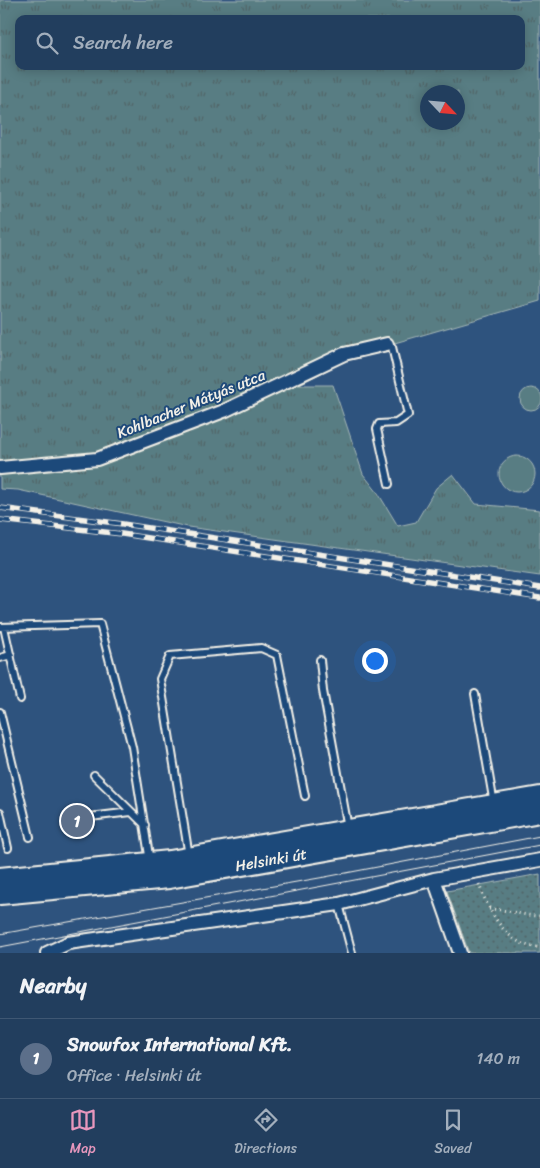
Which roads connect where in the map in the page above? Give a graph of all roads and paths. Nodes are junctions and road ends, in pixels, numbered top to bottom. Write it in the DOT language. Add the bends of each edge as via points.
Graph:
graph roads {
  1 [pos="387,344"];
  2 [pos="0,468"];
  3 [pos="389,484"];
  4 [pos="2,627"];
  5 [pos="10,656"];
  6 [pos="0,658"];
  7 [pos="320,660"];
  8 [pos="475,694"];
  9 [pos="20,699"];
  10 [pos="0,712"];
  11 [pos="94,775"];
  12 [pos="305,796"];
  13 [pos="540,797"];
  14 [pos="495,805"];
  15 [pos="0,812"];
  16 [pos="131,812"];
  17 [pos="540,812"];
  18 [pos="90,817"];
  19 [pos="145,825"];
  20 [pos="348,830"];
  21 [pos="30,838"];
  22 [pos="8,848"];
  23 [pos="189,857"];
  24 [pos="540,860"];
  25 [pos="151,863"];
  26 [pos="0,878"];
  27 [pos="434,879"];
  28 [pos="0,894"];
  29 [pos="483,897"];
  30 [pos="339,904"];
  31 [pos="489,909"];
  32 [pos="540,916"];
  33 [pos="540,947"];
  34 [pos="47,953"];
  35 [pos="352,953"];
  36 [pos="460,953"];
  1 -- 2 [label="street, Kohlbacher Mátyás utca" via="344,354 224,411 96,459"];
  1 -- 3 [label="lane" via="392,348 408,415 396,423 379,424 377,429"];
  4 -- 5 [label="lane"];
  4 -- 19 [label="lane" via="100,624 132,747"];
  5 -- 6 [label="lane"];
  5 -- 9 [label="lane"];
  7 -- 20 [label="lane"];
  8 -- 14 [label="lane"];
  10 -- 21 [label="lane"];
  11 -- 16 [label="lane"];
  12 -- 23 [label="lane" via="277,655 261,648 170,656 160,679"];
  13 -- 14 [label="main road, Helsinki út"];
  14 -- 20 [label="main road, Helsinki út"];
  15 -- 22 [label="lane"];
  16 -- 18 [label="lane"];
  16 -- 19 [label="lane"];
  17 -- 28 [label="main road, Helsinki út" via="169,878"];
  19 -- 25 [label="lane"];
  20 -- 23 [label="main road, Helsinki út"];
  23 -- 25 [label="main road, Helsinki út"];
  24 -- 27 [label="street"];
  25 -- 26 [label="main road, Helsinki út"];
  27 -- 30 [label="street"];
  27 -- 36 [label="street"];
  29 -- 31 [label="path"];
  30 -- 34 [label="street" via="68,943"];
  30 -- 35 [label="lane"];
  31 -- 32 [label="path"];
  31 -- 33 [label="path" via="499,926 517,941"];
}
